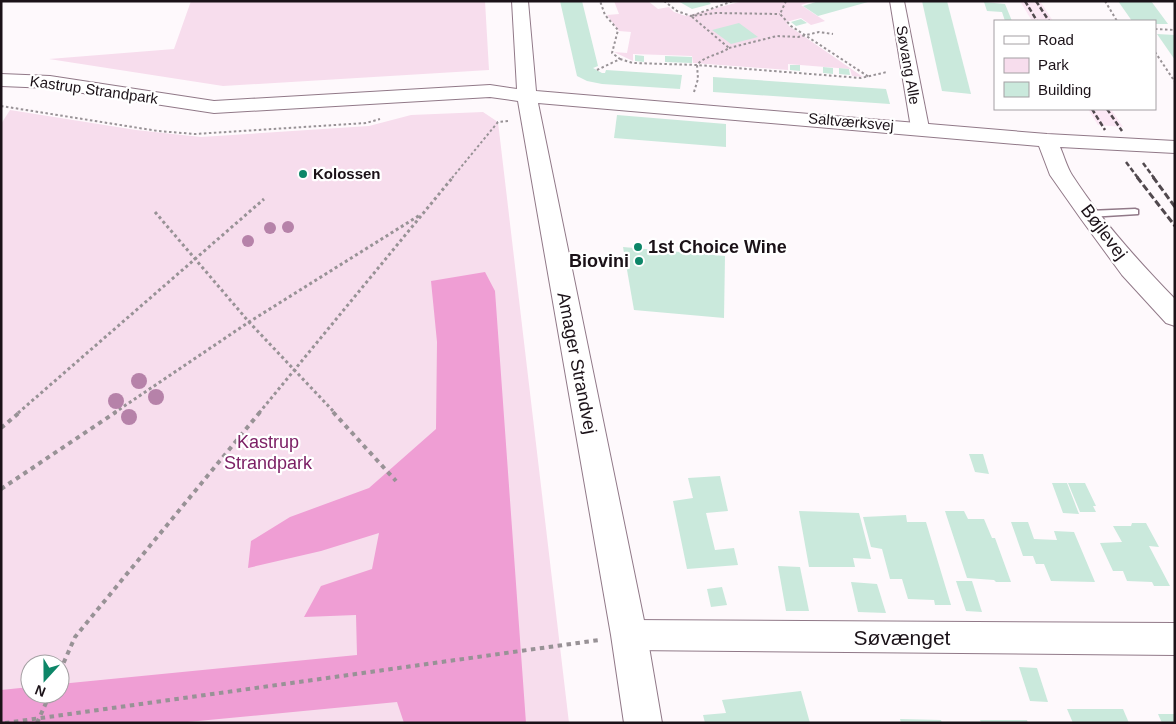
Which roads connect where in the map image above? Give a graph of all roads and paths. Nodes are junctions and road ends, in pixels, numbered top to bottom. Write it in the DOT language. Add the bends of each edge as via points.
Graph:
graph roads {
  1 [pos="520,1"];
  2 [pos="600,1"];
  3 [pos="664,1"];
  4 [pos="734,1"];
  5 [pos="786,1"];
  6 [pos="897,1"];
  7 [pos="1105,1"];
  8 [pos="780,14"];
  9 [pos="691,16"];
  10 [pos="1117,20"];
  11 [pos="1156,29"];
  12 [pos="1175,30"];
  13 [pos="833,34"];
  14 [pos="806,35"];
  15 [pos="729,48"];
  16 [pos="1156,54"];
  17 [pos="620,58"];
  18 [pos="698,65"];
  19 [pos="597,70"];
  20 [pos="910,74"];
  21 [pos="869,77"];
  22 [pos="1,80"];
  23 [pos="1175,82"];
  24 [pos="1,93"];
  25 [pos="527,96"];
  26 [pos="693,110"];
  27 [pos="532,121"];
  28 [pos="920,128"];
  29 [pos="1047,140"];
  30 [pos="1175,146"];
  31 [pos="264,199"];
  32 [pos="155,212"];
  33 [pos="1135,212"];
  34 [pos="422,213"];
  35 [pos="1088,214"];
  36 [pos="196,258"];
  37 [pos="1175,316"];
  38 [pos="249,322"];
  39 [pos="295,369"];
  40 [pos="1,428"];
  41 [pos="396,481"];
  42 [pos="1,489"];
  43 [pos="629,636"];
  44 [pos="1175,639"];
  45 [pos="68,654"];
  46 [pos="46,704"];
  47 [pos="40,717"];
  48 [pos="5,723"];
  49 [pos="38,723"];
  50 [pos="643,723"];
  1 -- 25 [label="street, Amager Strandvej"];
  2 -- 17 [label="path" via="605,14 618,30 612,53"];
  3 -- 9 [label="path"];
  4 -- 9 [label="path"];
  5 -- 8 [label="path"];
  6 -- 20 [label="street, Søvang Alle"];
  7 -- 10 [label="path"];
  8 -- 9 [label="path"];
  8 -- 14 [label="path"];
  9 -- 15 [label="path"];
  11 -- 12 [label="path"];
  13 -- 14 [label="path" via="819,32"];
  14 -- 15 [label="path" via="776,36"];
  14 -- 21 [label="path"];
  15 -- 18 [label="path" via="701,60"];
  16 -- 23 [label="path"];
  17 -- 18 [label="path" via="632,63"];
  17 -- 19 [label="path"];
  18 -- 21 [label="path"];
  18 -- 26 [label="path"];
  20 -- 21 [label="path" via="883,72"];
  20 -- 28 [label="street, Søvang Alle"];
  22 -- 25 [label="street, Kastrup Strandpark" via="50,82 214,107 490,91"];
  24 -- 25 [label="street, Kastrup Strandpark" via="32,94 211,121 492,104"];
  25 -- 26 [label="street, Saltværksvej"];
  25 -- 27 [label="street, Amager Strandvej"];
  26 -- 28 [label="street, Saltværksvej"];
  27 -- 34 [label="path" via="498,122"];
  27 -- 43 [label="street, Amager Strandvej"];
  28 -- 29 [label="street, Saltværksvej"];
  29 -- 30 [label="street, Saltværksvej"];
  29 -- 35 [label="street, Bøjlevej" via="1061,175"];
  31 -- 36 [label="path"];
  32 -- 36 [label="path"];
  33 -- 35 [label="lane"];
  34 -- 38 [label="path"];
  34 -- 39 [label="path"];
  35 -- 37 [label="street, Bøjlevej"];
  36 -- 38 [label="path"];
  36 -- 40 [label="path"];
  38 -- 39 [label="path"];
  38 -- 42 [label="path"];
  39 -- 41 [label="path"];
  39 -- 45 [label="path" via="75,637"];
  43 -- 44 [label="street, Søvænget"];
  43 -- 47 [label="path"];
  43 -- 50 [label="street, Amager Strandvej"];
  46 -- 47 [label="path"];
  47 -- 48 [label="path"];
  47 -- 49 [label="path"];
}
